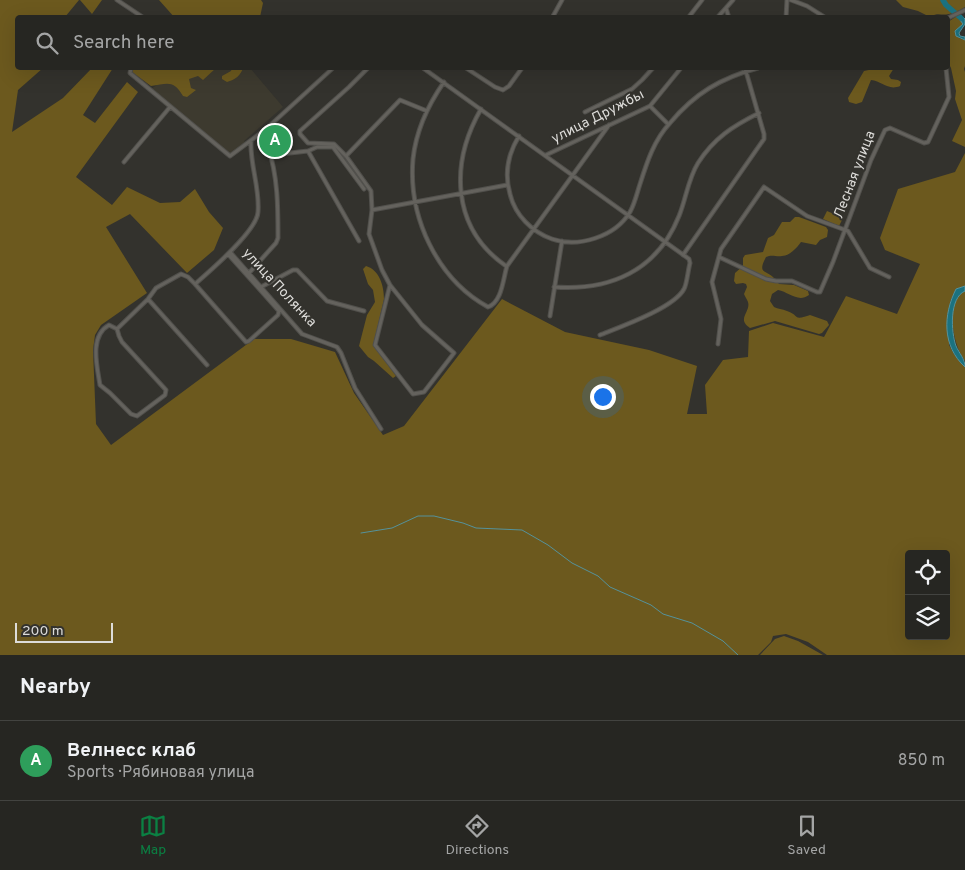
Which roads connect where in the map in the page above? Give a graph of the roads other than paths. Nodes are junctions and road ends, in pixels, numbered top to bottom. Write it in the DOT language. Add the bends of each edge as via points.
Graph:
graph roads {
  1 [pos="117,0"];
  2 [pos="562,0"];
  3 [pos="702,0"];
  4 [pos="733,0"];
  5 [pos="787,0"];
  6 [pos="791,0"];
  7 [pos="726,8"];
  8 [pos="964,10"];
  9 [pos="140,15"];
  10 [pos="554,15"];
  11 [pos="690,15"];
  12 [pos="720,15"];
  13 [pos="728,15"];
  14 [pos="786,15"];
  15 [pos="821,15"];
  16 [pos="950,17"];
  17 [pos="131,70"];
  18 [pos="331,70"];
  19 [pos="366,70"];
  20 [pos="426,70"];
  21 [pos="469,70"];
  22 [pos="521,70"];
  23 [pos="651,70"];
  24 [pos="679,70"];
  25 [pos="744,70"];
  26 [pos="746,70"];
  27 [pos="946,70"];
  28 [pos="444,82"];
  29 [pos="170,106"];
  30 [pos="650,106"];
  31 [pos="481,109"];
  32 [pos="427,111"];
  33 [pos="585,112"];
  34 [pos="759,113"];
  35 [pos="668,124"];
  36 [pos="609,125"];
  37 [pos="266,129"];
  38 [pos="519,136"];
  39 [pos="250,142"];
  40 [pos="308,151"];
  41 [pos="272,156"];
  42 [pos="346,156"];
  43 [pos="546,156"];
  44 [pos="124,162"];
  45 [pos="573,174"];
  46 [pos="507,185"];
  47 [pos="364,189"];
  48 [pos="461,193"];
  49 [pos="416,203"];
  50 [pos="372,210"];
  51 [pos="629,214"];
  52 [pos="534,229"];
  53 [pos="846,230"];
  54 [pos="359,241"];
  55 [pos="562,241"];
  56 [pos="666,242"];
  57 [pos="229,253"];
  58 [pos="683,255"];
  59 [pos="719,257"];
  60 [pos="507,266"];
  61 [pos="249,273"];
  62 [pos="889,277"];
  63 [pos="195,284"];
  64 [pos="390,285"];
  65 [pos="261,287"];
  66 [pos="554,288"];
  67 [pos="148,299"];
  68 [pos="364,311"];
  69 [pos="550,316"];
  70 [pos="117,328"];
  71 [pos="600,335"];
  72 [pos="718,344"];
  73 [pos="207,365"];
  74 [pos="381,429"];
  1 -- 9 [label="street"];
  2 -- 10 [label="street"];
  3 -- 11 [label="street"];
  4 -- 7 [label="street"];
  5 -- 14 [label="street"];
  6 -- 15 [label="street"];
  7 -- 12 [label="street"];
  7 -- 13 [label="street"];
  8 -- 16 [label="street"];
  17 -- 29 [label="street" via="130,73"];
  18 -- 37 [label="street"];
  19 -- 42 [label="street" via="300,131 308,143 334,144"];
  20 -- 28 [label="street, улица Дружбы"];
  21 -- 22 [label="street" via="503,90"];
  23 -- 33 [label="street" via="632,90"];
  24 -- 30 [label="street, улица Дружбы"];
  25 -- 35 [label="street" via="704,90"];
  26 -- 34 [label="street"];
  27 -- 53 [label="street, Лесная улица" via="949,97 929,141 924,143 886,128"];
  28 -- 31 [label="street, улица Дружбы"];
  28 -- 32 [label="street"];
  29 -- 39 [label="street" via="230,156"];
  29 -- 44 [label="street"];
  30 -- 35 [label="street"];
  30 -- 36 [label="street, улица Дружбы"];
  31 -- 38 [label="street, улица Дружбы"];
  31 -- 48 [label="street" via="464,148 460,169"];
  32 -- 42 [label="street" via="400,100"];
  32 -- 49 [label="street" via="413,160"];
  34 -- 56 [label="street" via="735,124 709,147 697,164 678,221"];
  34 -- 58 [label="street" via="764,139"];
  35 -- 51 [label="street" via="647,162"];
  36 -- 43 [label="street, улица Дружбы"];
  36 -- 45 [label="street"];
  37 -- 39 [label="street"];
  37 -- 41 [label="street"];
  38 -- 43 [label="street, улица Дружбы"];
  38 -- 46 [label="street" via="508,159"];
  39 -- 57 [label="street" via="258,212 255,222"];
  40 -- 41 [label="street"];
  40 -- 47 [label="street" via="332,147"];
  40 -- 54 [label="street"];
  41 -- 61 [label="street" via="278,238"];
  42 -- 50 [label="street" via="371,191"];
  43 -- 45 [label="street"];
  45 -- 51 [label="street"];
  45 -- 52 [label="street"];
  46 -- 48 [label="street"];
  46 -- 52 [label="street" via="519,214"];
  48 -- 49 [label="street"];
  48 -- 60 [label="street" via="471,225 485,248"];
  49 -- 50 [label="street"];
  49 -- 60 [label="street" via="437,258 472,298 488,307 493,306 500,294"];
  50 -- 64 [label="street" via="370,239"];
  51 -- 55 [label="street" via="603,235 583,241"];
  51 -- 56 [label="street"];
  52 -- 55 [label="street"];
  52 -- 60 [label="street"];
  53 -- 59 [label="street, Лесная улица" via="821,291 817,292 792,281 766,279"];
  53 -- 59 [label="street" via="808,216 764,187 724,243"];
  53 -- 62 [label="street" via="870,268"];
  55 -- 66 [label="street"];
  56 -- 58 [label="street"];
  56 -- 66 [label="street" via="635,270 615,281 588,288"];
  57 -- 61 [label="street, улица Полянка"];
  57 -- 63 [label="street"];
  57 -- 63 [label="street" via="279,311 278,315 246,342"];
  58 -- 71 [label="street" via="690,263 684,288 678,296 649,315"];
  59 -- 72 [label="street" via="712,287 721,319"];
  61 -- 65 [label="street, улица Полянка"];
  63 -- 67 [label="street" via="181,274 156,288"];
  64 -- 64 [label="street" via="422,325 454,353 424,392 413,394 375,345"];
  65 -- 68 [label="street" via="298,270 327,301"];
  65 -- 74 [label="street, улица Полянка" via="302,334 337,347 355,388"];
  66 -- 69 [label="street"];
  67 -- 70 [label="street"];
  67 -- 73 [label="street"];
  70 -- 70 [label="street" via="122,342 165,388 164,395 139,415 134,416 100,385 96,356 98,336 109,325"];
}
